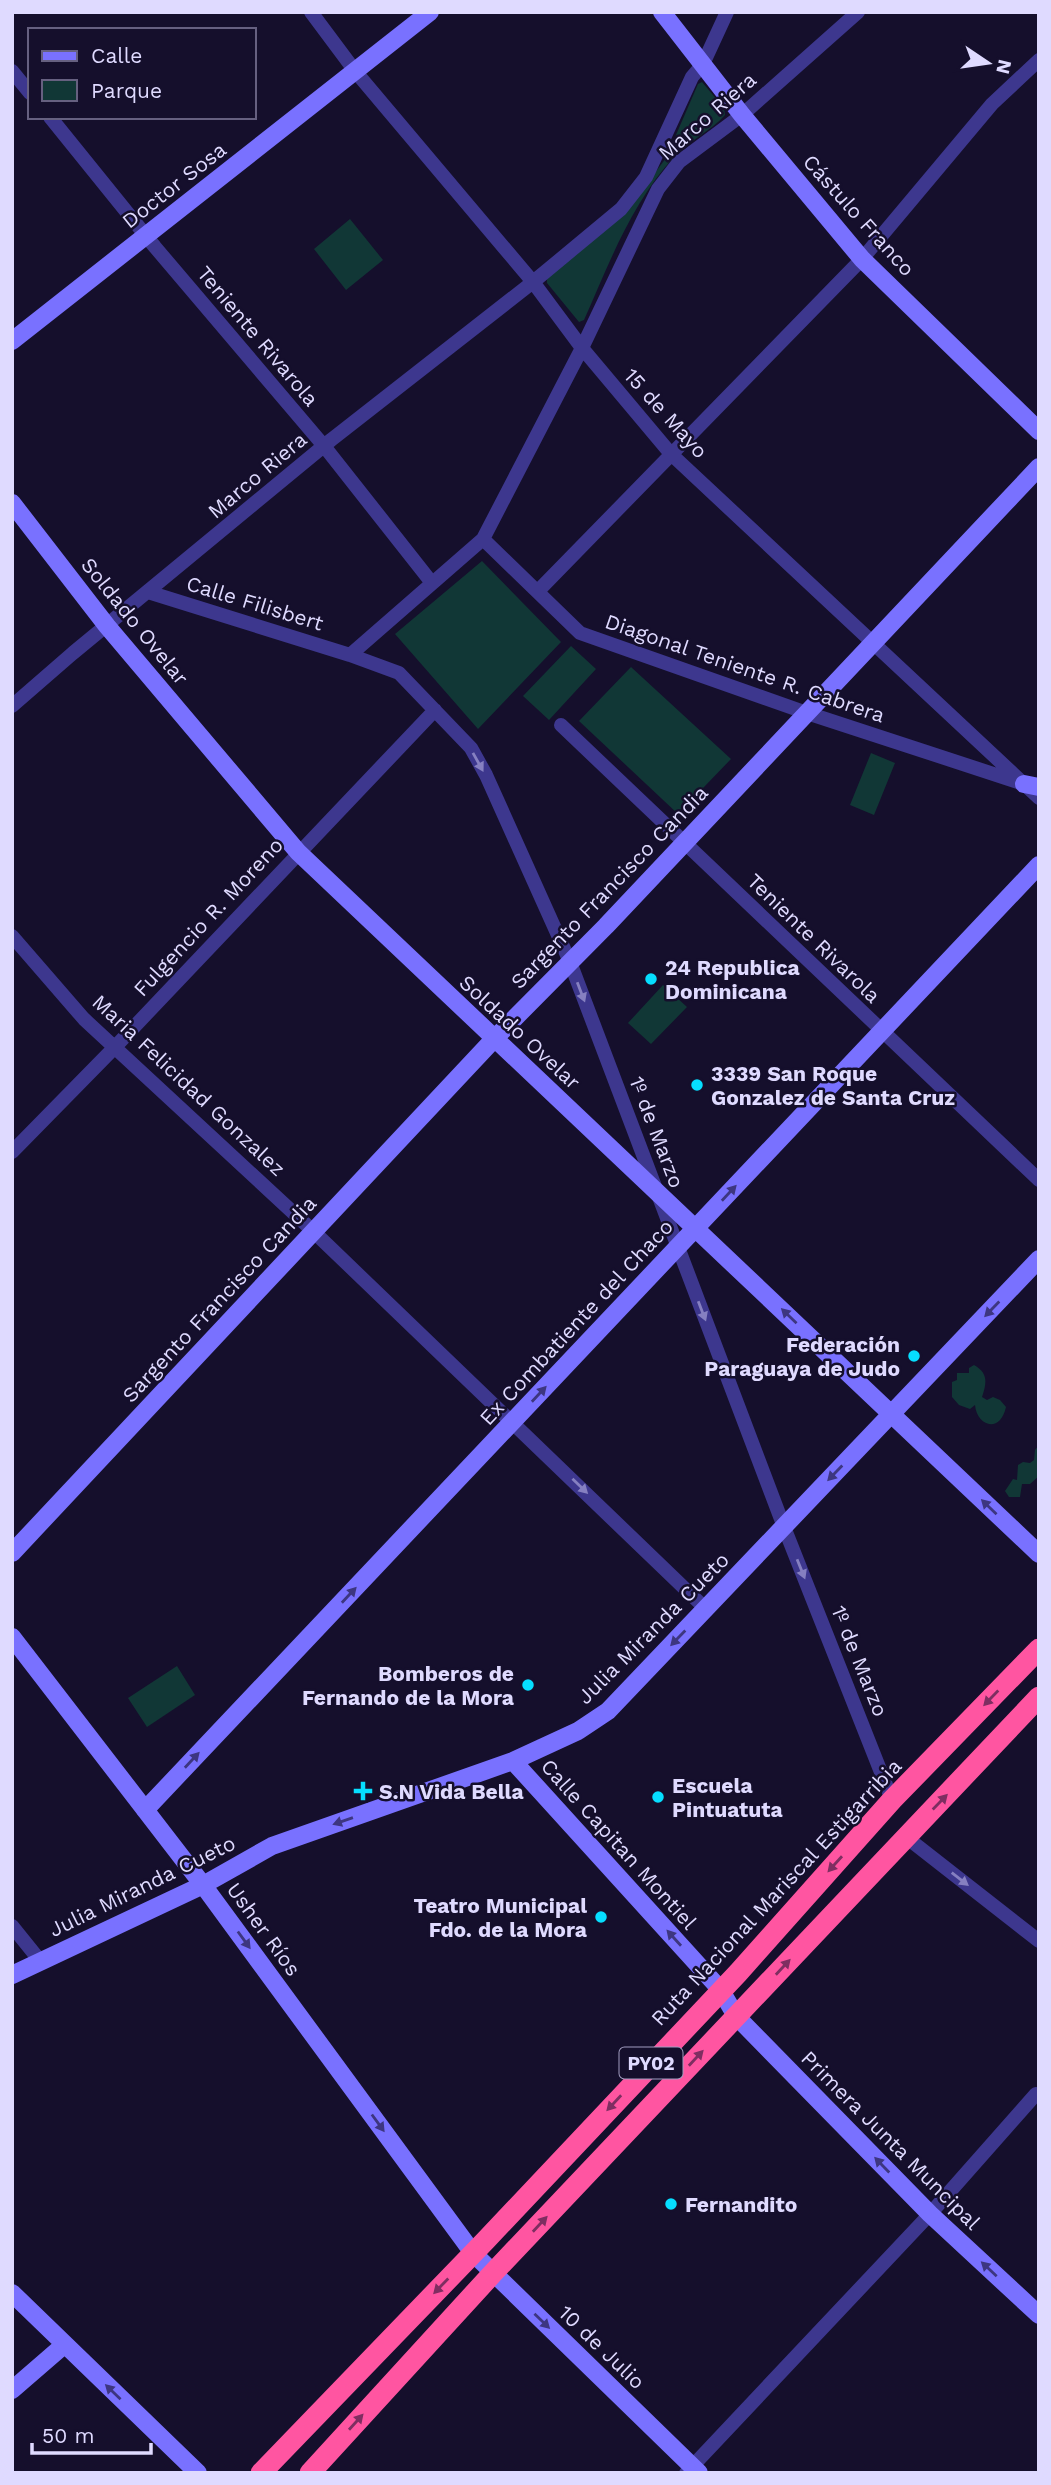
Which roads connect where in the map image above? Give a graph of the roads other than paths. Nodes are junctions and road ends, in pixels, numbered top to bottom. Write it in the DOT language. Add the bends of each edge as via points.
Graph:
graph roads {
  1 [pos="311,12"];
  2 [pos="430,12"];
  3 [pos="662,12"];
  4 [pos="727,12"];
  5 [pos="858,12"];
  6 [pos="1039,60"];
  7 [pos="703,64"];
  8 [pos="12,71"];
  9 [pos="355,71"];
  10 [pos="28,91"];
  11 [pos="742,115"];
  12 [pos="52,119"];
  13 [pos="147,235"];
  14 [pos="862,259"];
  15 [pos="533,282"];
  16 [pos="12,341"];
  17 [pos="582,348"];
  18 [pos="1039,431"];
  19 [pos="324,446"];
  20 [pos="671,454"];
  21 [pos="1039,467"];
  22 [pos="16,515"];
  23 [pos="483,539"];
  24 [pos="432,583"];
  25 [pos="148,592"];
  26 [pos="538,592"];
  27 [pos="107,626"];
  28 [pos="873,642"];
  29 [pos="350,654"];
  30 [pos="12,706"];
  31 [pos="435,710"];
  32 [pos="807,713"];
  33 [pos="561,725"];
  34 [pos="1031,785"];
  35 [pos="1039,798"];
  36 [pos="685,842"];
  37 [pos="298,852"];
  38 [pos="1039,865"];
  39 [pos="12,936"];
  40 [pos="570,962"];
  41 [pos="882,1031"];
  42 [pos="494,1039"];
  43 [pos="115,1047"];
  44 [pos="12,1152"];
  45 [pos="1039,1180"];
  46 [pos="658,1192"];
  47 [pos="696,1228"];
  48 [pos="313,1231"];
  49 [pos="677,1247"];
  50 [pos="1039,1259"];
  51 [pos="891,1414"];
  52 [pos="513,1421"];
  53 [pos="784,1527"];
  54 [pos="12,1553"];
  55 [pos="1039,1554"];
  56 [pos="706,1609"];
  57 [pos="12,1637"];
  58 [pos="1039,1649"];
  59 [pos="1039,1698"];
  60 [pos="513,1761"];
  61 [pos="892,1800"];
  62 [pos="145,1810"];
  63 [pos="906,1837"];
  64 [pos="203,1885"];
  65 [pos="12,1926"];
  66 [pos="1039,1941"];
  67 [pos="41,1962"];
  68 [pos="12,1975"];
  69 [pos="720,1989"];
  70 [pos="736,2016"];
  71 [pos="1036,2094"];
  72 [pos="930,2214"];
  73 [pos="473,2253"];
  74 [pos="493,2273"];
  75 [pos="12,2293"];
  76 [pos="1039,2315"];
  77 [pos="64,2345"];
  78 [pos="12,2390"];
  79 [pos="692,2471"];
  80 [pos="198,2473"];
  81 [pos="261,2473"];
  82 [pos="310,2473"];
  1 -- 9 [label="street, 15 de Mayo"];
  2 -- 9 [label="street, Doctor Sosa"];
  3 -- 7 [label="street, Cástulo Franco"];
  4 -- 7 [label="street, Marco Riera"];
  5 -- 11 [label="street, Marco Riera"];
  6 -- 14 [label="street" via="992,104"];
  7 -- 11 [label="street, Cástulo Franco"];
  7 -- 15 [label="street, Marco Riera" via="692,77 646,177 621,209"];
  8 -- 10 [label="street"];
  9 -- 13 [label="street, Doctor Sosa"];
  9 -- 15 [label="street, 15 de Mayo"];
  11 -- 14 [label="street, Cástulo Franco"];
  11 -- 17 [label="street, Marco Riera" via="679,162 658,189"];
  12 -- 13 [label="street, Teniente Rivarola"];
  13 -- 16 [label="street, Doctor Sosa"];
  13 -- 19 [label="street, Teniente Rivarola"];
  14 -- 18 [label="street, Cástulo Franco"];
  14 -- 20 [label="street"];
  15 -- 17 [label="street, 15 de Mayo"];
  15 -- 19 [label="street, Marco Riera"];
  17 -- 20 [label="street, 15 de Mayo"];
  17 -- 23 [label="street, Marco Riera"];
  19 -- 24 [label="street, Teniente Rivarola"];
  19 -- 25 [label="street, Marco Riera"];
  20 -- 26 [label="street"];
  20 -- 28 [label="street, 15 de Mayo"];
  21 -- 28 [label="street, Sargento Francisco Candia"];
  22 -- 27 [label="street, Soldado Ovelar"];
  23 -- 24 [label="street"];
  23 -- 26 [label="street, Diagonal Teniente R. Cabrera"];
  24 -- 29 [label="street"];
  25 -- 27 [label="street, Marco Riera"];
  25 -- 29 [label="street, Calle Filisbert"];
  26 -- 32 [label="street, Diagonal Teniente R. Cabrera" via="580,633"];
  27 -- 30 [label="street, Marco Riera"];
  27 -- 37 [label="street, Soldado Ovelar"];
  28 -- 32 [label="street, Sargento Francisco Candia"];
  28 -- 34 [label="street, 15 de Mayo"];
  29 -- 31 [label="street, 1º de Marzo" via="399,673"];
  31 -- 37 [label="street, Fulgencio R. Moreno"];
  31 -- 40 [label="street, 1º de Marzo, one-way" via="471,748 486,775"];
  32 -- 34 [label="street, Diagonal Teniente R. Cabrera"];
  32 -- 36 [label="street, Sargento Francisco Candia"];
  33 -- 36 [label="street, Teniente Rivarola"];
  34 -- 35 [label="street, 15 de Mayo"];
  36 -- 40 [label="street, Sargento Francisco Candia"];
  36 -- 41 [label="street, Teniente Rivarola"];
  37 -- 42 [label="street, Soldado Ovelar"];
  37 -- 43 [label="street, Fulgencio R. Moreno"];
  38 -- 41 [label="street, Ex Combatiente del Chaco"];
  39 -- 43 [label="street, Maria Felicidad Gonzalez" via="84,1019"];
  40 -- 42 [label="street, Sargento Francisco Candia"];
  40 -- 46 [label="street, 1º de Marzo, one-way"];
  41 -- 45 [label="street, Teniente Rivarola"];
  47 -- 41 [label="street, Ex Combatiente del Chaco, one-way"];
  42 -- 46 [label="street, Soldado Ovelar"];
  42 -- 48 [label="street, Sargento Francisco Candia"];
  43 -- 44 [label="street, Fulgencio R. Moreno"];
  43 -- 48 [label="street, Maria Felicidad Gonzalez"];
  46 -- 47 [label="street, Soldado Ovelar"];
  46 -- 49 [label="street, 1º de Marzo"];
  47 -- 49 [label="street, Ex Combatiente del Chaco"];
  51 -- 47 [label="street, Soldado Ovelar, one-way"];
  48 -- 52 [label="street, Maria Felicidad Gonzalez"];
  48 -- 54 [label="street, Sargento Francisco Candia"];
  52 -- 49 [label="street, Ex Combatiente del Chaco, one-way"];
  49 -- 53 [label="street, 1º de Marzo, one-way"];
  50 -- 51 [label="street, Julia Miranda Cueto, one-way"];
  51 -- 53 [label="street, Julia Miranda Cueto, one-way"];
  55 -- 51 [label="street, Soldado Ovelar, one-way"];
  52 -- 56 [label="street, Maria Felicidad Gonzalez, one-way"];
  62 -- 52 [label="street, Ex Combatiente del Chaco, one-way"];
  53 -- 56 [label="street, Julia Miranda Cueto"];
  53 -- 61 [label="street, 1º de Marzo, one-way"];
  56 -- 60 [label="street, Julia Miranda Cueto, one-way" via="608,1711 578,1731"];
  57 -- 62 [label="street, Usher Ríos"];
  58 -- 61 [label="highway, Ruta Nacional Mariscal Estigarribia / PY02, one-way"];
  63 -- 59 [label="highway, PY02, one-way"];
  60 -- 64 [label="street, Julia Miranda Cueto, one-way" via="272,1846"];
  69 -- 60 [label="street, Calle Capitan Montiel, one-way"];
  61 -- 69 [label="highway, Ruta Nacional Mariscal Estigarribia / PY02, one-way"];
  62 -- 64 [label="street, Usher Ríos"];
  63 -- 66 [label="street, one-way"];
  70 -- 63 [label="highway, PY02, one-way"];
  64 -- 67 [label="street, Julia Miranda Cueto"];
  64 -- 73 [label="street, Usher Ríos, one-way"];
  65 -- 67 [label="street"];
  67 -- 68 [label="street, Julia Miranda Cueto"];
  69 -- 70 [label="street, Primera Junta Muncipal"];
  69 -- 73 [label="highway, Ruta Nacional Mariscal Estigarribia / PY02, one-way"];
  72 -- 70 [label="street, Primera Junta Muncipal, one-way"];
  74 -- 70 [label="highway, PY02, one-way"];
  71 -- 72 [label="street"];
  76 -- 72 [label="street, Primera Junta Muncipal, one-way"];
  72 -- 79 [label="street"];
  73 -- 74 [label="street, 10 de Julio"];
  73 -- 81 [label="highway, Ruta Nacional Mariscal Estigarribia / PY02, one-way"];
  74 -- 79 [label="street, 10 de Julio, one-way"];
  82 -- 74 [label="highway, PY02, one-way"];
  75 -- 77 [label="street"];
  77 -- 78 [label="street"];
  80 -- 77 [label="street, one-way"];
}
